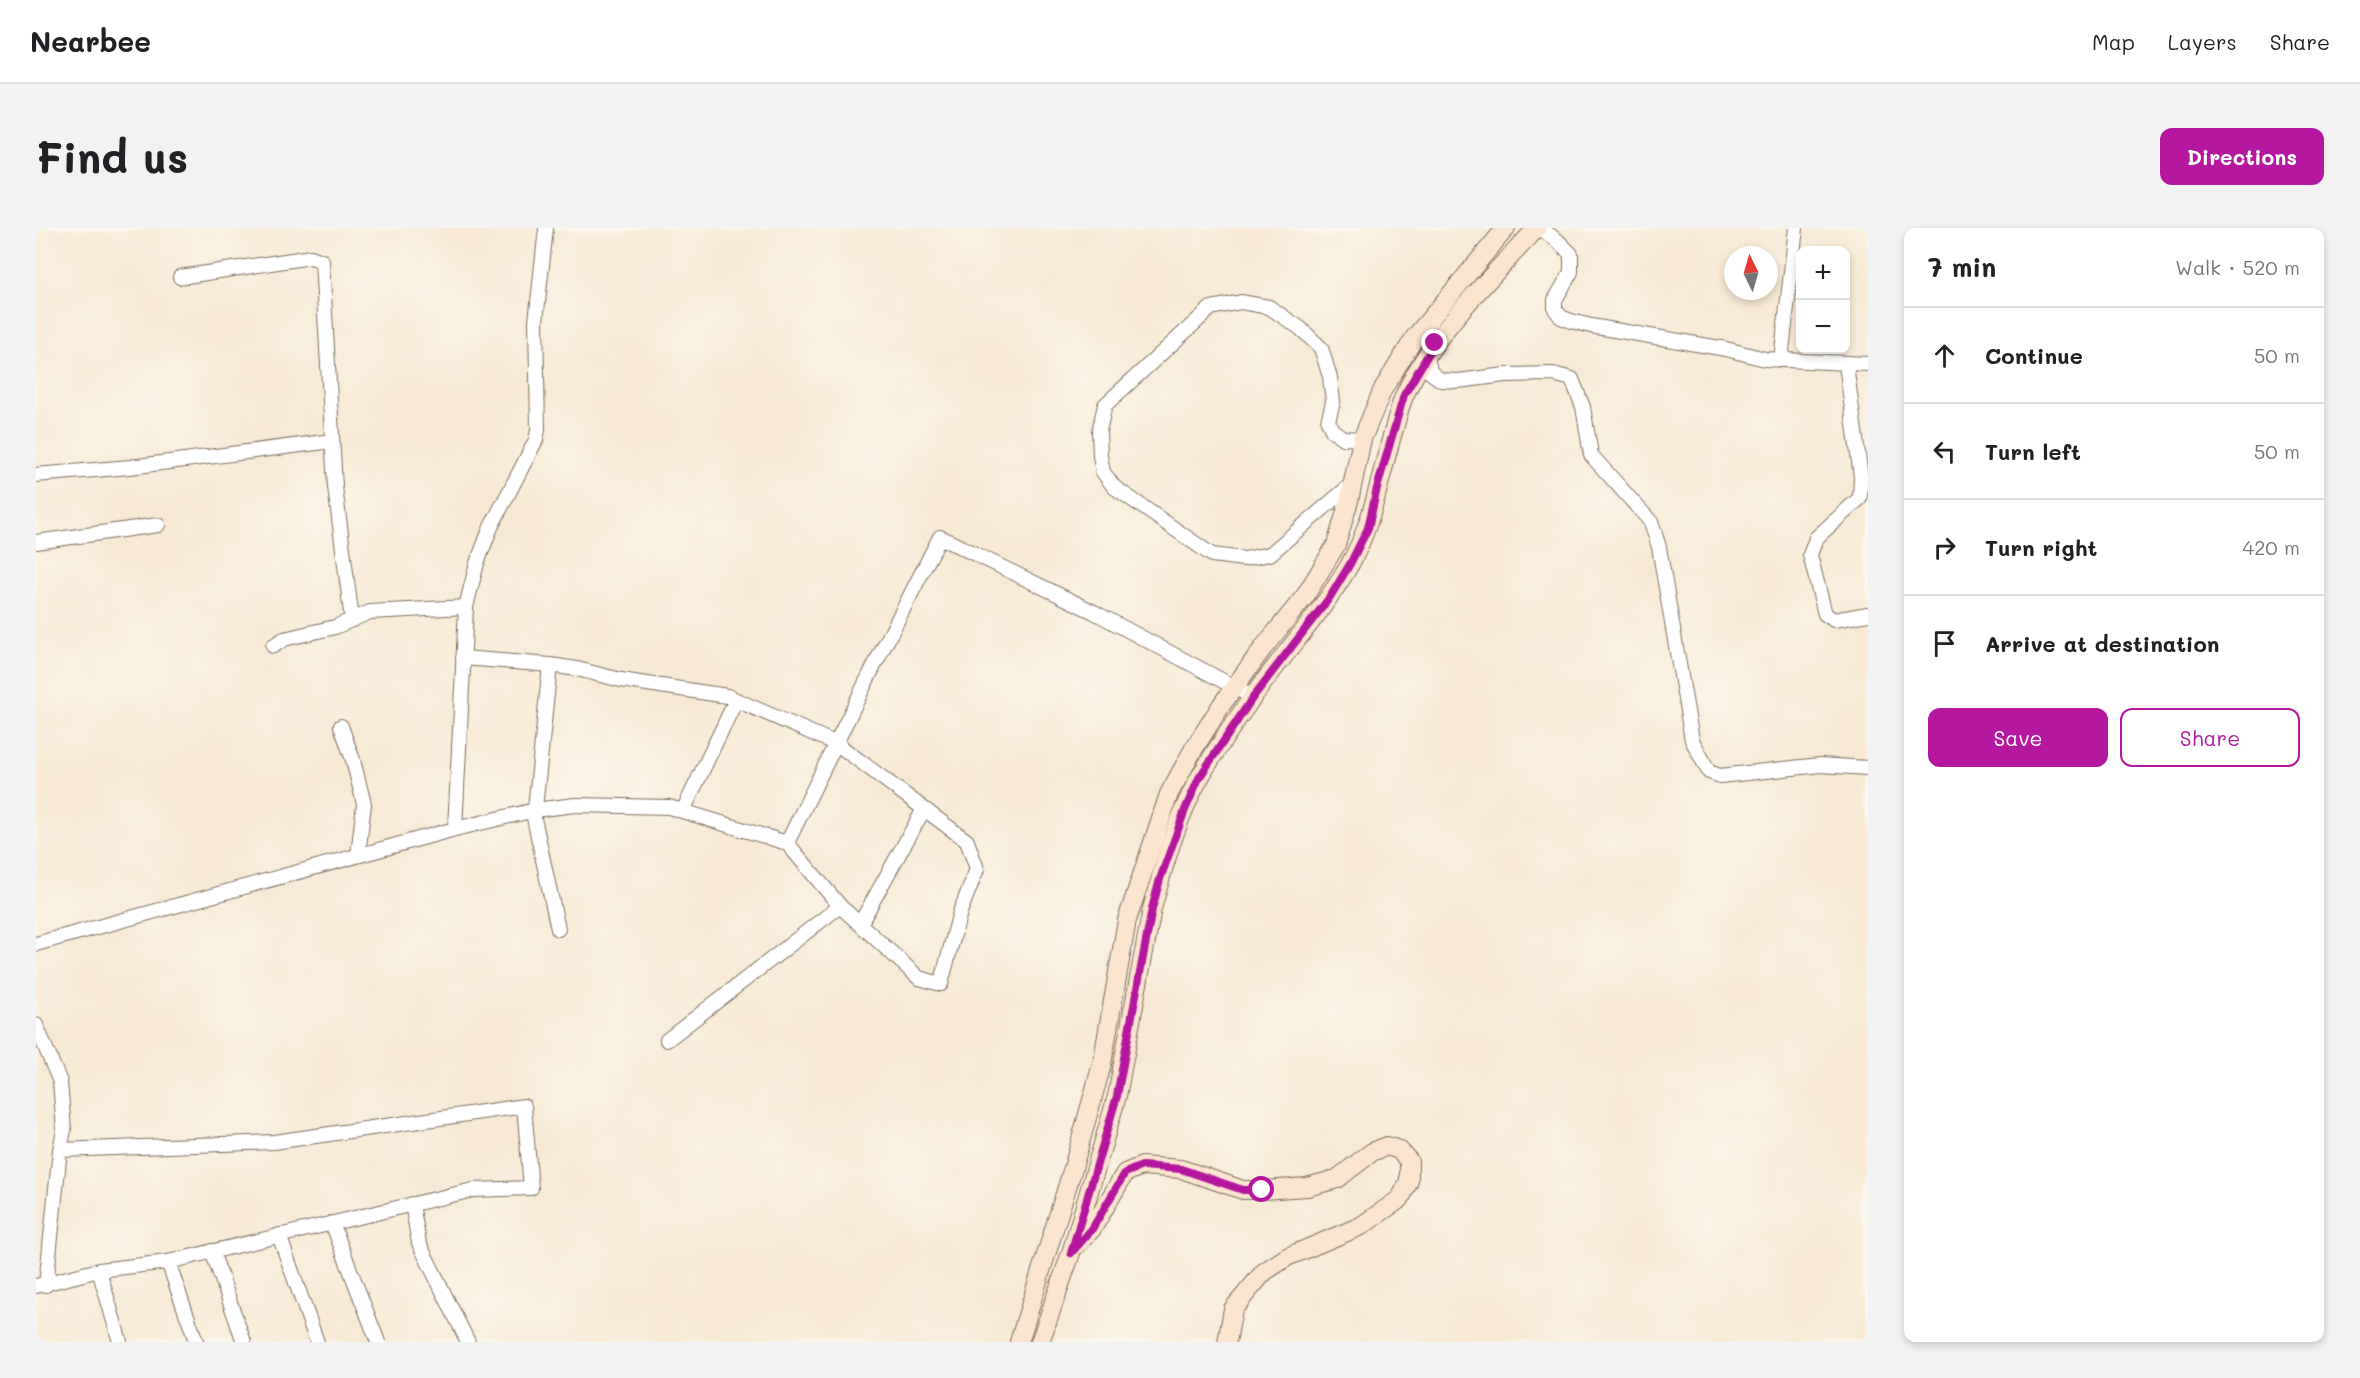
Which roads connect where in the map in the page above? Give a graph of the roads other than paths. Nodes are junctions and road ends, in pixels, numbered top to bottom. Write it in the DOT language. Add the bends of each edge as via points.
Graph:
graph roads {
  1 [pos="546,228"];
  2 [pos="1506,228"];
  3 [pos="1539,228"];
  4 [pos="1796,228"];
  5 [pos="180,277"];
  6 [pos="1427,356"];
  7 [pos="1781,360"];
  8 [pos="1846,364"];
  9 [pos="1868,364"];
  10 [pos="1362,439"];
  11 [pos="332,441"];
  12 [pos="36,475"];
  13 [pos="1353,483"];
  14 [pos="1864,497"];
  15 [pos="159,525"];
  16 [pos="36,542"];
  17 [pos="466,607"];
  18 [pos="1868,614"];
  19 [pos="352,620"];
  20 [pos="273,646"];
  21 [pos="463,658"];
  22 [pos="550,665"];
  23 [pos="1234,686"];
  24 [pos="1253,697"];
  25 [pos="736,700"];
  26 [pos="341,726"];
  27 [pos="837,744"];
  28 [pos="1868,768"];
  29 [pos="924,809"];
  30 [pos="535,810"];
  31 [pos="683,811"];
  32 [pos="455,829"];
  33 [pos="787,843"];
  34 [pos="358,855"];
  35 [pos="840,906"];
  36 [pos="860,924"];
  37 [pos="558,929"];
  38 [pos="36,944"];
  39 [pos="36,1025"];
  40 [pos="667,1040"];
  41 [pos="60,1150"];
  42 [pos="1073,1168"];
  43 [pos="1095,1176"];
  44 [pos="412,1204"];
  45 [pos="332,1222"];
  46 [pos="279,1235"];
  47 [pos="212,1251"];
  48 [pos="1071,1253"];
  49 [pos="168,1262"];
  50 [pos="99,1270"];
  51 [pos="41,1286"];
  52 [pos="196,1341"];
  53 [pos="120,1342"];
  54 [pos="244,1342"];
  55 [pos="317,1342"];
  56 [pos="378,1342"];
  57 [pos="468,1342"];
  58 [pos="1019,1342"];
  59 [pos="1040,1342"];
  60 [pos="1227,1342"];
  1 -- 17 [label="street" via="536,321 536,440 487,537"];
  2 -- 10 [label="main road" via="1415,337 1383,389"];
  3 -- 6 [label="main road" via="1457,315"];
  3 -- 7 [label="street" via="1571,254 1571,272 1555,300 1561,317 1591,326"];
  4 -- 7 [label="street"];
  5 -- 11 [label="street" via="311,257 322,261"];
  6 -- 24 [label="main road" via="1404,395 1368,528 1350,564 1330,597"];
  6 -- 28 [label="street" via="1430,372 1441,380 1553,374 1572,379 1583,407 1591,455 1651,522 1659,547 1692,740 1708,772 1720,776 1820,765"];
  7 -- 8 [label="street"];
  8 -- 9 [label="street"];
  8 -- 14 [label="street"];
  10 -- 13 [label="main road"];
  10 -- 13 [label="street" via="1343,438 1328,421 1332,402 1330,377 1321,348 1300,328 1269,308 1241,302 1211,308 1105,405 1099,431 1103,472 1114,488 1212,555 1244,559 1270,554"];
  11 -- 12 [label="street"];
  11 -- 19 [label="street" via="334,487"];
  13 -- 23 [label="main road" via="1336,545 1305,596"];
  14 -- 18 [label="street" via="1816,538 1810,555 1825,614 1834,620"];
  15 -- 16 [label="street"];
  17 -- 19 [label="street" via="370,612"];
  17 -- 21 [label="street"];
  19 -- 20 [label="street" via="284,639"];
  21 -- 22 [label="street"];
  21 -- 32 [label="street"];
  22 -- 25 [label="street"];
  22 -- 30 [label="street"];
  23 -- 24 [label="street"];
  23 -- 27 [label="street" via="940,537"];
  23 -- 42 [label="main road" via="1169,794 1148,854 1127,920 1102,1064"];
  24 -- 43 [label="main road" via="1199,778 1160,879 1117,1096"];
  25 -- 27 [label="street"];
  25 -- 31 [label="street"];
  26 -- 34 [label="street" via="364,804"];
  27 -- 29 [label="street"];
  27 -- 33 [label="street"];
  29 -- 36 [label="street"];
  29 -- 36 [label="street" via="967,841 977,869 960,912 941,984 919,978"];
  30 -- 31 [label="street" via="575,805 669,807"];
  30 -- 32 [label="street"];
  30 -- 37 [label="street"];
  31 -- 33 [label="street"];
  32 -- 34 [label="street"];
  33 -- 35 [label="street"];
  34 -- 38 [label="street"];
  35 -- 36 [label="street"];
  35 -- 40 [label="street"];
  39 -- 41 [label="street" via="60,1082 64,1130"];
  41 -- 44 [label="street" via="274,1142 524,1106 531,1188 473,1190"];
  41 -- 51 [label="street"];
  42 -- 43 [label="main road"];
  42 -- 58 [label="main road"];
  43 -- 48 [label="main road"];
  44 -- 45 [label="street"];
  44 -- 57 [label="street" via="419,1243"];
  45 -- 46 [label="street"];
  45 -- 56 [label="street"];
  46 -- 47 [label="street"];
  46 -- 55 [label="street"];
  47 -- 49 [label="street"];
  47 -- 54 [label="street"];
  48 -- 59 [label="main road"];
  48 -- 60 [label="main road" via="1092,1229 1125,1173 1142,1166 1181,1169 1243,1190 1262,1190 1307,1187 1336,1179 1372,1152 1387,1146 1399,1150 1409,1161 1409,1181 1400,1199 1361,1226 1287,1257 1264,1272 1233,1309"];
  49 -- 50 [label="street"];
  49 -- 52 [label="street"];
  50 -- 51 [label="street"];
  50 -- 53 [label="street"];
}
